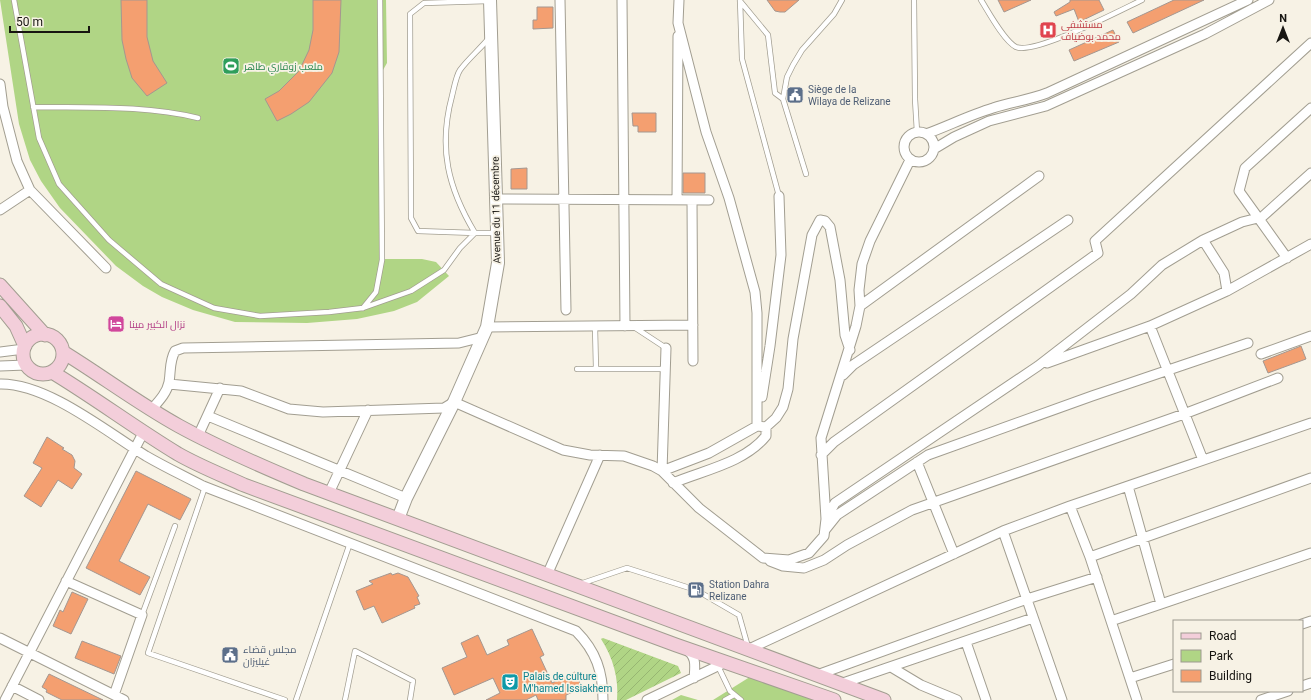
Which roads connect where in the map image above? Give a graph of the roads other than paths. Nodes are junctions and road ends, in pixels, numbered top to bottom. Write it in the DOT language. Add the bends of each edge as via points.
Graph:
graph roads {
  1 [pos="14,0"];
  2 [pos="380,0"];
  3 [pos="490,0"];
  4 [pos="560,0"];
  5 [pos="622,0"];
  6 [pos="679,0"];
  7 [pos="842,0"];
  8 [pos="914,0"];
  9 [pos="981,0"];
  10 [pos="1142,0"];
  11 [pos="1248,0"];
  12 [pos="1269,0"];
  13 [pos="740,1"];
  14 [pos="678,23"];
  15 [pos="491,36"];
  16 [pos="1311,43"];
  17 [pos="0,84"];
  18 [pos="783,99"];
  19 [pos="33,107"];
  20 [pos="2,108"];
  21 [pos="1311,108"];
  22 [pos="198,118"];
  23 [pos="922,133"];
  24 [pos="934,149"];
  25 [pos="910,160"];
  26 [pos="806,174"];
  27 [pos="1311,174"];
  28 [pos="1039,176"];
  29 [pos="30,190"];
  30 [pos="779,196"];
  31 [pos="496,199"];
  32 [pos="565,200"];
  33 [pos="624,200"];
  34 [pos="677,200"];
  35 [pos="692,200"];
  36 [pos="709,200"];
  37 [pos="0,210"];
  38 [pos="1257,218"];
  39 [pos="1068,220"];
  40 [pos="475,233"];
  41 [pos="497,233"];
  42 [pos="1203,240"];
  43 [pos="1311,244"];
  44 [pos="1287,258"];
  45 [pos="106,268"];
  46 [pos="0,285"];
  47 [pos="1227,291"];
  48 [pos="0,306"];
  49 [pos="860,306"];
  50 [pos="363,308"];
  51 [pos="566,310"];
  52 [pos="693,325"];
  53 [pos="596,326"];
  54 [pos="629,326"];
  55 [pos="1150,326"];
  56 [pos="485,332"];
  57 [pos="45,335"];
  58 [pos="1311,336"];
  59 [pos="1248,343"];
  60 [pos="24,347"];
  61 [pos="666,348"];
  62 [pos="850,350"];
  63 [pos="0,352"];
  64 [pos="63,352"];
  65 [pos="1261,354"];
  66 [pos="693,361"];
  67 [pos="26,365"];
  68 [pos="0,366"];
  69 [pos="1038,366"];
  70 [pos="596,369"];
  71 [pos="665,369"];
  72 [pos="576,370"];
  73 [pos="1167,370"];
  74 [pos="52,372"];
  75 [pos="841,378"];
  76 [pos="1278,378"];
  77 [pos="0,384"];
  78 [pos="169,384"];
  79 [pos="220,388"];
  80 [pos="454,402"];
  81 [pos="151,410"];
  82 [pos="368,410"];
  83 [pos="1184,414"];
  84 [pos="208,416"];
  85 [pos="1311,423"];
  86 [pos="761,427"];
  87 [pos="143,432"];
  88 [pos="198,436"];
  89 [pos="134,448"];
  90 [pos="600,455"];
  91 [pos="822,455"];
  92 [pos="1203,460"];
  93 [pos="917,462"];
  94 [pos="340,471"];
  95 [pos="662,471"];
  96 [pos="1311,478"];
  97 [pos="673,483"];
  98 [pos="1128,486"];
  99 [pos="205,487"];
  100 [pos="329,493"];
  101 [pos="406,498"];
  102 [pos="933,502"];
  103 [pos="1070,506"];
  104 [pos="398,519"];
  105 [pos="826,519"];
  106 [pos="175,526"];
  107 [pos="825,531"];
  108 [pos="1003,531"];
  109 [pos="1144,538"];
  110 [pos="350,542"];
  111 [pos="1311,553"];
  112 [pos="954,554"];
  113 [pos="1090,557"];
  114 [pos="763,558"];
  115 [pos="547,574"];
  116 [pos="1097,578"];
  117 [pos="66,581"];
  118 [pos="576,585"];
  119 [pos="1027,599"];
  120 [pos="1161,604"];
  121 [pos="142,615"];
  122 [pos="1033,618"];
  123 [pos="1112,621"];
  124 [pos="0,638"];
  125 [pos="966,642"];
  126 [pos="676,645"];
  127 [pos="749,649"];
  128 [pos="29,652"];
  129 [pos="722,664"];
  130 [pos="1173,664"];
  131 [pos="891,667"];
  132 [pos="817,675"];
  133 [pos="694,678"];
  134 [pos="1130,678"];
  135 [pos="840,684"];
  136 [pos="12,686"];
  137 [pos="1286,692"];
  138 [pos="114,695"];
  139 [pos="734,695"];
  140 [pos="1276,698"];
  141 [pos="5,700"];
  142 [pos="39,700"];
  143 [pos="124,700"];
  144 [pos="285,700"];
  145 [pos="296,700"];
  146 [pos="345,700"];
  147 [pos="410,700"];
  148 [pos="603,700"];
  149 [pos="647,700"];
  150 [pos="725,700"];
  151 [pos="741,700"];
  152 [pos="834,700"];
  153 [pos="884,700"];
  154 [pos="957,700"];
  155 [pos="986,700"];
  156 [pos="1062,700"];
  157 [pos="1137,700"];
  158 [pos="1261,700"];
  1 -- 19 [label="lane"];
  2 -- 50 [label="lane" via="382,260 376,292"];
  3 -- 15 [label="street, Avenue du 11 décembre"];
  3 -- 40 [label="lane" via="424,3 410,14 412,218 418,231"];
  4 -- 32 [label="street"];
  5 -- 33 [label="street"];
  6 -- 14 [label="street"];
  7 -- 18 [label="lane" via="834,14 802,50 793,65 787,77"];
  8 -- 23 [label="lane" via="915,99"];
  9 -- 10 [label="lane" via="995,24 1016,46 1025,48 1035,47 1070,33"];
  11 -- 23 [label="street" via="1047,93 991,108"];
  12 -- 24 [label="street" via="1205,34 1046,106 989,121"];
  13 -- 18 [label="lane" via="768,36 775,93"];
  13 -- 30 [label="lane" via="742,59"];
  14 -- 34 [label="street"];
  14 -- 86 [label="street" via="706,132 730,198 755,292"];
  15 -- 31 [label="street, Avenue du 11 décembre"];
  15 -- 40 [label="lane" via="459,71 447,114 445,159 454,193"];
  16 -- 91 [label="street" via="1095,241 1098,253 834,442"];
  17 -- 20 [label="street"];
  18 -- 26 [label="lane"];
  19 -- 22 [label="lane" via="143,109"];
  19 -- 50 [label="lane" via="39,138 59,184 109,240 161,284 214,308 260,316"];
  20 -- 29 [label="street" via="17,161"];
  21 -- 38 [label="street" via="1245,168 1239,191"];
  23 -- 24 [label="street" via="932,141"];
  23 -- 25 [label="street" via="909,136 904,143 904,152"];
  24 -- 25 [label="street" via="925,161"];
  25 -- 49 [label="street" via="870,241 862,264"];
  27 -- 38 [label="street" via="1262,217"];
  28 -- 49 [label="street"];
  29 -- 37 [label="street"];
  29 -- 45 [label="street"];
  30 -- 86 [label="street" via="781,255"];
  31 -- 32 [label="street"];
  31 -- 41 [label="street, Avenue du 11 décembre"];
  32 -- 33 [label="street"];
  32 -- 51 [label="street"];
  33 -- 34 [label="street"];
  33 -- 54 [label="street"];
  34 -- 35 [label="street"];
  35 -- 36 [label="street"];
  35 -- 52 [label="street"];
  38 -- 42 [label="street"];
  38 -- 44 [label="street"];
  39 -- 75 [label="street" via="853,365"];
  40 -- 41 [label="lane"];
  40 -- 50 [label="lane" via="444,270 411,291"];
  41 -- 56 [label="street, Avenue du 11 décembre" via="498,263"];
  42 -- 47 [label="street" via="1224,272"];
  42 -- 69 [label="street" via="1162,265 1131,294"];
  43 -- 44 [label="street"];
  44 -- 47 [label="street"];
  46 -- 57 [label="main road"];
  47 -- 55 [label="street"];
  48 -- 60 [label="main road" via="16,326"];
  49 -- 62 [label="street"];
  52 -- 54 [label="street"];
  52 -- 66 [label="street"];
  53 -- 54 [label="street"];
  53 -- 56 [label="street"];
  53 -- 70 [label="lane"];
  54 -- 61 [label="lane"];
  55 -- 69 [label="street"];
  55 -- 73 [label="street"];
  56 -- 78 [label="street" via="459,343 183,348 175,351 170,360"];
  56 -- 80 [label="street, Avenue du 11 décembre"];
  57 -- 60 [label="main road" via="33,337"];
  57 -- 64 [label="main road" via="57,340"];
  58 -- 65 [label="street"];
  59 -- 73 [label="street"];
  60 -- 63 [label="street"];
  60 -- 67 [label="main road" via="23,357"];
  61 -- 71 [label="street"];
  62 -- 75 [label="street"];
  62 -- 86 [label="street" via="845,334 840,280 830,227 825,221 820,220 812,235 783,407 776,418"];
  64 -- 74 [label="main road" via="60,364"];
  64 -- 81 [label="main road"];
  67 -- 68 [label="street"];
  67 -- 74 [label="main road" via="35,373"];
  69 -- 105 [label="street" via="835,503"];
  70 -- 71 [label="lane"];
  70 -- 72 [label="lane"];
  71 -- 95 [label="street"];
  73 -- 83 [label="street"];
  73 -- 93 [label="street" via="928,455"];
  74 -- 87 [label="main road"];
  75 -- 91 [label="street" via="822,438"];
  76 -- 83 [label="street"];
  77 -- 89 [label="street" via="16,384 32,390 84,416"];
  78 -- 79 [label="street"];
  78 -- 81 [label="street" via="161,400"];
  79 -- 82 [label="street" via="241,391 289,409 323,412"];
  79 -- 84 [label="street"];
  80 -- 82 [label="street" via="444,408"];
  80 -- 90 [label="street" via="563,450"];
  80 -- 101 [label="street, Avenue du 11 décembre"];
  81 -- 88 [label="main road"];
  82 -- 94 [label="street"];
  83 -- 92 [label="street"];
  83 -- 102 [label="street"];
  84 -- 88 [label="street"];
  84 -- 94 [label="street"];
  85 -- 92 [label="street"];
  86 -- 95 [label="street" via="709,453"];
  86 -- 97 [label="street" via="766,436 750,452"];
  87 -- 89 [label="street"];
  87 -- 126 [label="main road" via="180,455 244,485"];
  88 -- 100 [label="main road" via="232,454"];
  89 -- 99 [label="street"];
  89 -- 117 [label="street"];
  90 -- 95 [label="street" via="624,456"];
  90 -- 115 [label="street"];
  91 -- 105 [label="street"];
  92 -- 98 [label="street"];
  93 -- 102 [label="street"];
  93 -- 107 [label="street" via="837,515"];
  94 -- 100 [label="street"];
  94 -- 101 [label="street"];
  95 -- 97 [label="street"];
  96 -- 109 [label="street"];
  97 -- 114 [label="street" via="699,508"];
  98 -- 103 [label="street"];
  98 -- 109 [label="street"];
  99 -- 110 [label="street"];
  99 -- 144 [label="lane" via="148,653"];
  100 -- 104 [label="main road"];
  101 -- 104 [label="street, Avenue du 11 décembre"];
  102 -- 112 [label="street"];
  102 -- 114 [label="street" via="912,510 824,560 804,568 783,566"];
  103 -- 108 [label="street"];
  103 -- 113 [label="street"];
  104 -- 115 [label="main road"];
  105 -- 107 [label="street"];
  106 -- 121 [label="lane"];
  107 -- 114 [label="street" via="824,536 809,553 789,560"];
  108 -- 112 [label="street"];
  108 -- 119 [label="street"];
  109 -- 113 [label="street"];
  109 -- 120 [label="street"];
  110 -- 145 [label="lane"];
  110 -- 148 [label="street" via="576,631 586,640 598,660"];
  111 -- 120 [label="street"];
  112 -- 127 [label="street"];
  113 -- 116 [label="street"];
  115 -- 118 [label="main road"];
  116 -- 119 [label="street"];
  116 -- 123 [label="street"];
  117 -- 121 [label="street"];
  117 -- 128 [label="street"];
  118 -- 127 [label="main road"];
  118 -- 127 [label="lane" via="627,568 696,590 739,615"];
  119 -- 122 [label="street"];
  119 -- 132 [label="street"];
  120 -- 123 [label="street"];
  121 -- 138 [label="street"];
  122 -- 125 [label="street"];
  122 -- 156 [label="street"];
  123 -- 134 [label="street"];
  124 -- 128 [label="street"];
  125 -- 131 [label="street"];
  125 -- 155 [label="street"];
  126 -- 129 [label="main road"];
  126 -- 133 [label="street" via="689,651 696,664"];
  127 -- 132 [label="main road"];
  128 -- 136 [label="street"];
  128 -- 138 [label="street"];
  129 -- 133 [label="street"];
  129 -- 139 [label="lane" via="730,691"];
  129 -- 152 [label="main road"];
  130 -- 134 [label="street"];
  131 -- 135 [label="street"];
  131 -- 154 [label="street" via="921,685"];
  132 -- 135 [label="main road"];
  133 -- 149 [label="street"];
  134 -- 157 [label="street"];
  135 -- 153 [label="main road"];
  136 -- 141 [label="street"];
  136 -- 142 [label="street"];
  137 -- 140 [label="street"];
  138 -- 143 [label="street"];
  139 -- 150 [label="lane"];
  139 -- 151 [label="lane"];
  140 -- 158 [label="street"];
  146 -- 147 [label="lane" via="355,651 413,681"];
}
